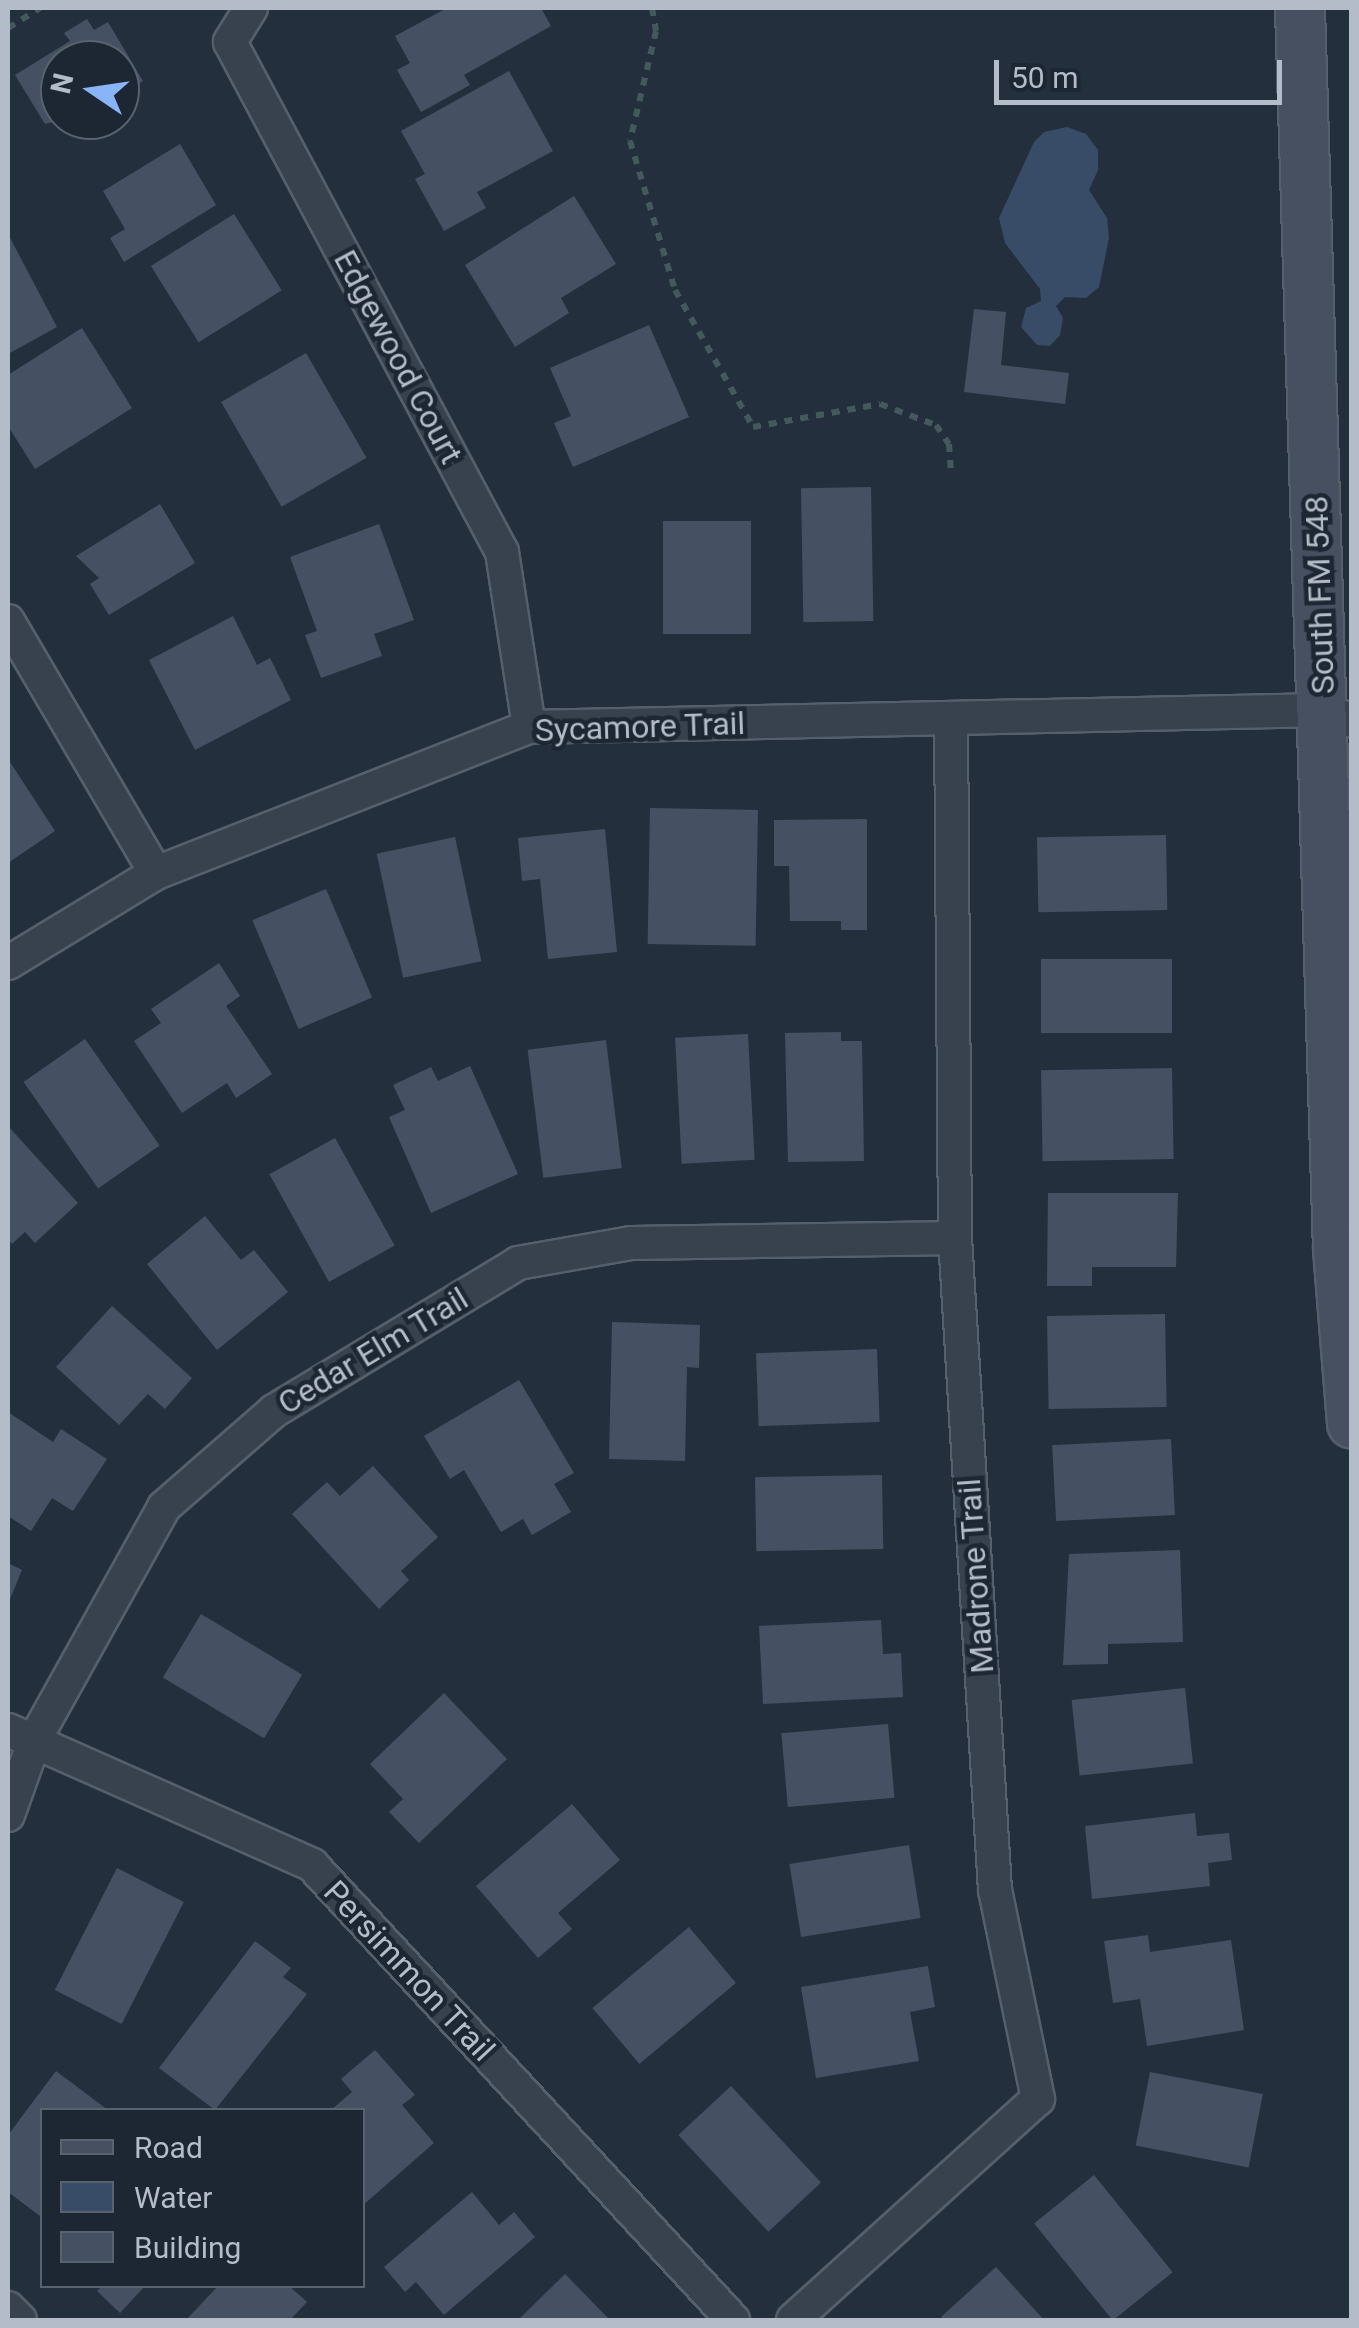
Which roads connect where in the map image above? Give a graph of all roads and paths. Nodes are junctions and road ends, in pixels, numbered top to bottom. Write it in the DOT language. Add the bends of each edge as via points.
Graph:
graph roads {
  1 [pos="40,8"];
  2 [pos="251,8"];
  3 [pos="652,8"];
  4 [pos="1300,8"];
  5 [pos="8,28"];
  6 [pos="951,472"];
  7 [pos="8,622"];
  8 [pos="1342,707"];
  9 [pos="952,718"];
  10 [pos="529,727"];
  11 [pos="156,873"];
  12 [pos="8,963"];
  13 [pos="955,1238"];
  14 [pos="1352,1423"];
  15 [pos="21,1735"];
  16 [pos="8,1815"];
  17 [pos="8,2308"];
  18 [pos="20,2320"];
  19 [pos="733,2320"];
  20 [pos="792,2320"];
  1 -- 5 [label="path"];
  2 -- 10 [label="street, Edgewood Court" via="230,42 502,552"];
  3 -- 6 [label="path" via="656,31 630,141 675,290 753,427 880,404 936,425 949,444"];
  4 -- 8 [label="main road, South FM 548"];
  7 -- 11 [label="street"];
  8 -- 9 [label="street, Sycamore Trail"];
  8 -- 14 [label="main road, South FM 548" via="1338,1250"];
  9 -- 10 [label="street, Sycamore Trail"];
  9 -- 13 [label="street, Madrone Trail"];
  10 -- 11 [label="street, Sycamore Trail"];
  11 -- 12 [label="street, Sycamore Trail"];
  13 -- 15 [label="street, Cedar Elm Trail" via="632,1243 518,1262 274,1411 164,1506"];
  13 -- 20 [label="street, Madrone Trail" via="996,1890 1038,2099"];
  15 -- 16 [label="street, Cedar Elm Trail"];
  15 -- 19 [label="street, Persimmon Trail" via="312,1865"];
  17 -- 18 [label="street"];
}
